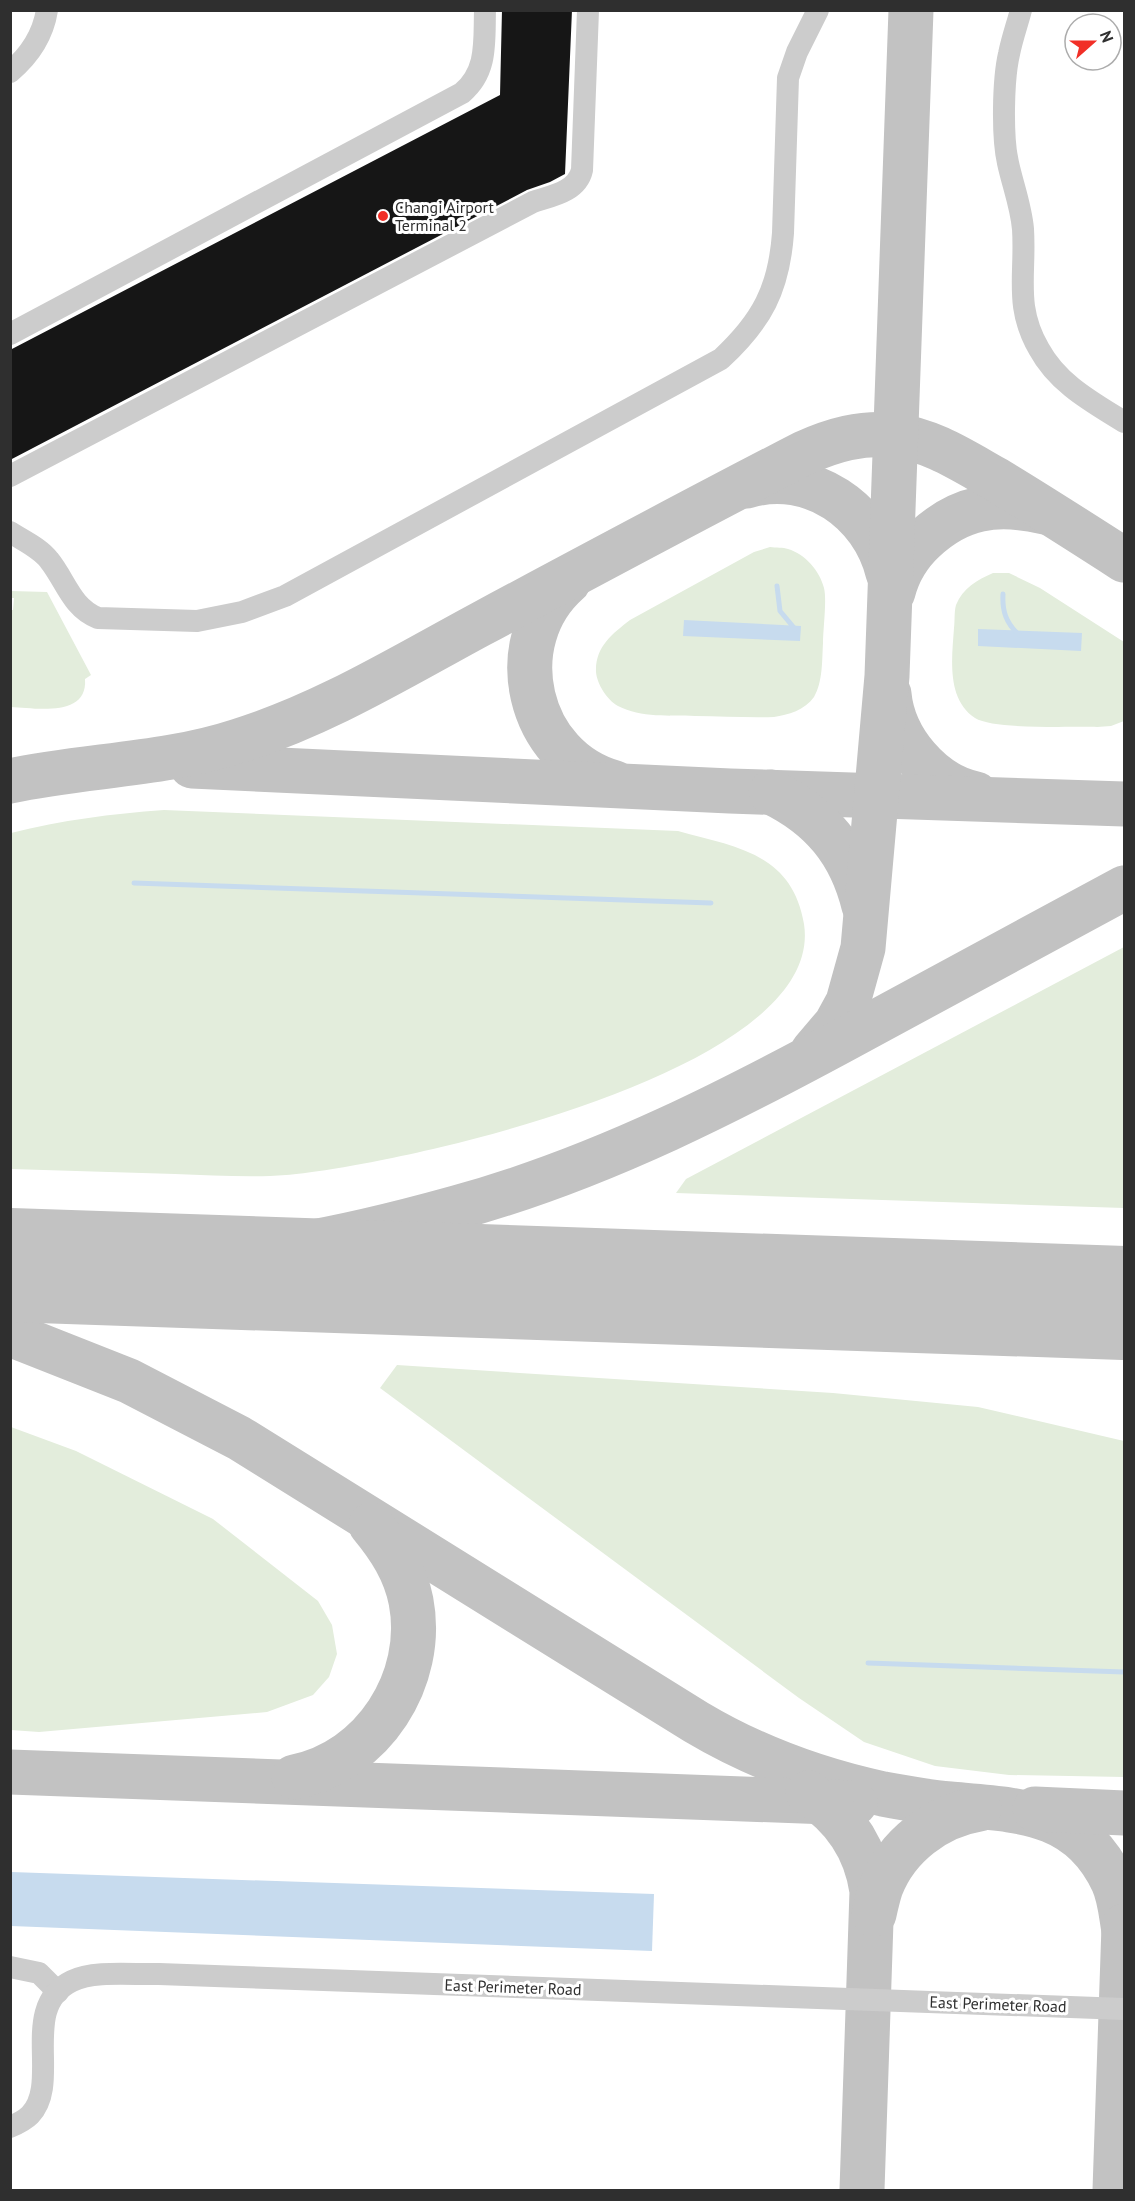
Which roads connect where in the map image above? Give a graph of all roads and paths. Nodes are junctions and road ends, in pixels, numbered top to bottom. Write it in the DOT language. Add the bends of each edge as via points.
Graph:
graph roads {
  1 [pos="47,10"];
  2 [pos="485,10"];
  3 [pos="588,10"];
  4 [pos="818,10"];
  5 [pos="1022,10"];
  6 [pos="10,72"];
  7 [pos="10,334"];
  8 [pos="1125,422"];
  9 [pos="10,476"];
  10 [pos="10,532"];
  11 [pos="10,1967"];
  12 [pos="58,1992"];
  13 [pos="1125,2009"];
  14 [pos="10,2127"];
  1 -- 6 [label="lane" via="38,37 22,63"];
  2 -- 7 [label="lane" via="481,66 477,78 462,93"];
  3 -- 9 [label="lane" via="582,170 573,185 522,207"];
  4 -- 10 [label="lane" via="789,78 782,255 776,277 754,324 721,359 285,596 242,612 197,621 98,618 73,599 42,553"];
  5 -- 8 [label="lane" via="1006,69 1005,141 1022,224 1023,307 1039,350 1066,383"];
  11 -- 12 [label="lane" via="39,1972"];
  12 -- 13 [label="lane, East Perimeter Road" via="71,1981 86,1977 159,1974"];
  12 -- 14 [label="lane" via="44,2019 38,2102 31,2115"];
}
